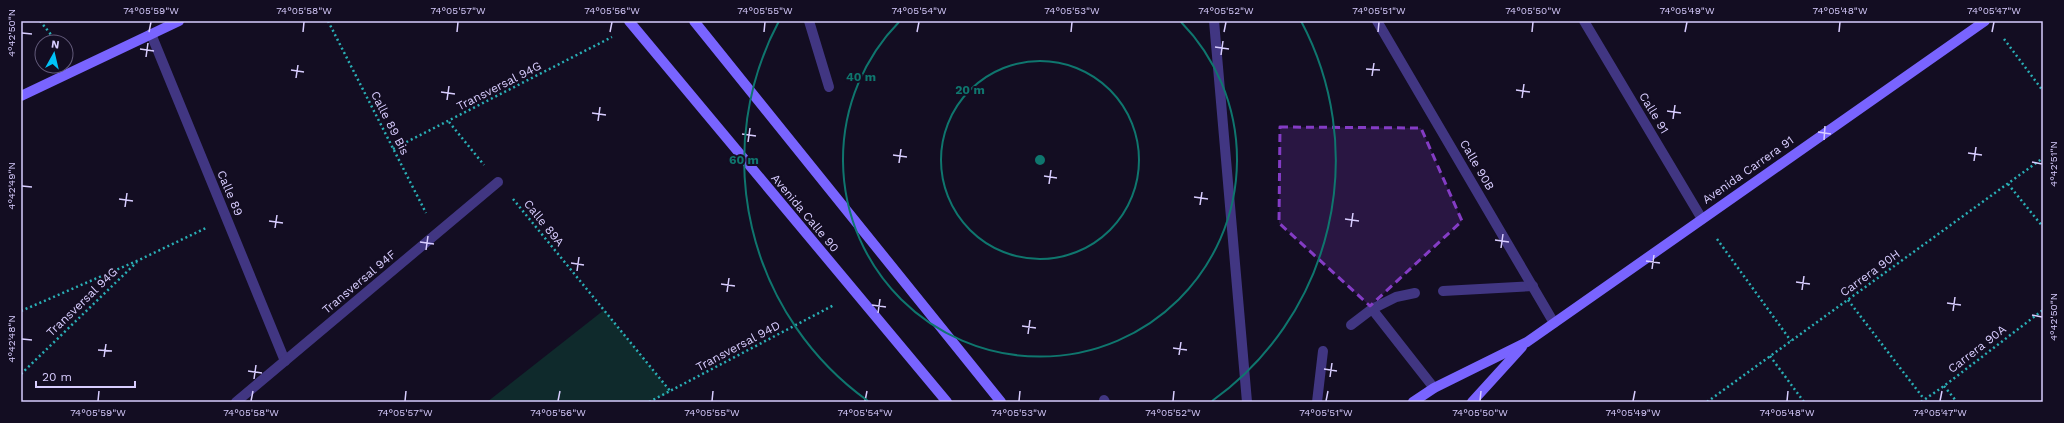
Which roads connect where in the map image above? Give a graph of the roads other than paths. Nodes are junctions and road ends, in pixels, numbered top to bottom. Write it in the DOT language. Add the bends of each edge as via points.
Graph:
graph roads {
  1 [pos="179,21"];
  2 [pos="628,21"];
  3 [pos="694,21"];
  4 [pos="809,21"];
  5 [pos="1214,21"];
  6 [pos="1377,21"];
  7 [pos="1584,21"];
  8 [pos="1984,21"];
  9 [pos="151,34"];
  10 [pos="828,86"];
  11 [pos="21,96"];
  12 [pos="498,182"];
  13 [pos="1702,219"];
  14 [pos="1533,286"];
  15 [pos="1443,291"];
  16 [pos="1415,294"];
  17 [pos="1372,309"];
  18 [pos="1554,323"];
  19 [pos="1351,325"];
  20 [pos="1527,342"];
  21 [pos="1323,351"];
  22 [pos="285,361"];
  23 [pos="1434,388"];
  24 [pos="236,402"];
  25 [pos="947,402"];
  26 [pos="1001,402"];
  27 [pos="1247,402"];
  28 [pos="1317,402"];
  29 [pos="1414,402"];
  30 [pos="1472,402"];
  1 -- 9 [label="main road"];
  2 -- 25 [label="main road, Avenida Calle 90"];
  3 -- 26 [label="main road"];
  4 -- 10 [label="street"];
  5 -- 27 [label="street"];
  6 -- 14 [label="street, Calle 90B"];
  7 -- 13 [label="street, Calle 91"];
  8 -- 13 [label="main road, Avenida Carrera 91"];
  9 -- 11 [label="main road"];
  9 -- 22 [label="street, Calle 89"];
  12 -- 22 [label="street, Transversal 94F"];
  13 -- 18 [label="main road, Avenida Carrera 91"];
  14 -- 15 [label="street"];
  14 -- 18 [label="street, Calle 90B"];
  16 -- 17 [label="street" via="1396,297"];
  17 -- 19 [label="street"];
  17 -- 23 [label="street"];
  18 -- 20 [label="main road, Avenida Carrera 91"];
  20 -- 23 [label="main road, Avenida Carrera 91"];
  20 -- 30 [label="main road, Avenida Carrera 91"];
  21 -- 28 [label="street"];
  22 -- 24 [label="street, Transversal 94F"];
  23 -- 29 [label="main road, Avenida Carrera 91"];
}
